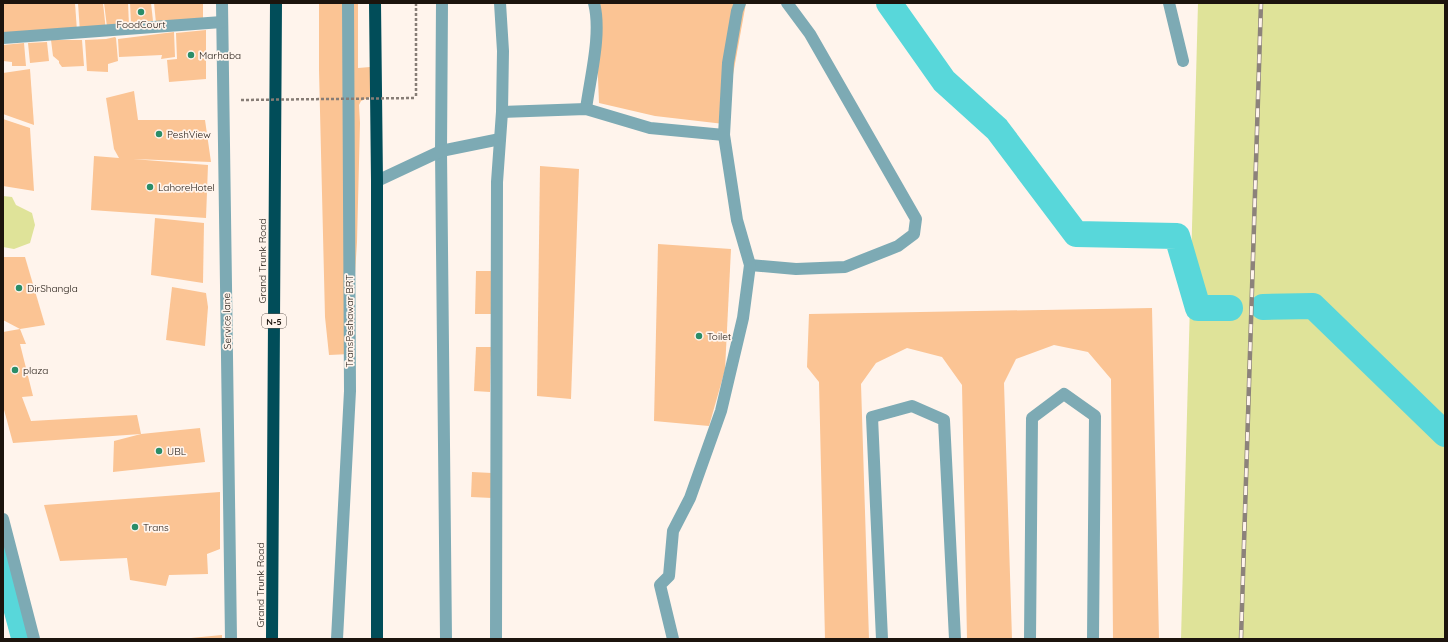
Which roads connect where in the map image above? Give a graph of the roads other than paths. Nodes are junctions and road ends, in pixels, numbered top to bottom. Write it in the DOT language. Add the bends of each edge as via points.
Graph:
graph roads {
  1 [pos="222,3"];
  2 [pos="276,3"];
  3 [pos="348,3"];
  4 [pos="375,3"];
  5 [pos="442,3"];
  6 [pos="500,3"];
  7 [pos="594,3"];
  8 [pos="740,3"];
  9 [pos="787,3"];
  10 [pos="1169,3"];
  11 [pos="222,22"];
  12 [pos="3,38"];
  13 [pos="1183,60"];
  14 [pos="586,110"];
  15 [pos="502,112"];
  16 [pos="724,135"];
  17 [pos="500,139"];
  18 [pos="441,151"];
  19 [pos="377,181"];
  20 [pos="750,265"];
  21 [pos="3,519"];
  22 [pos="34,639"];
  23 [pos="231,639"];
  24 [pos="272,639"];
  25 [pos="338,639"];
  26 [pos="377,639"];
  27 [pos="446,639"];
  28 [pos="496,639"];
  29 [pos="673,639"];
  30 [pos="882,639"];
  31 [pos="955,639"];
  32 [pos="1030,639"];
  33 [pos="1093,639"];
  1 -- 11 [label="street, Service lane"];
  2 -- 24 [label="highway, Grand Trunk Road / N-5"];
  3 -- 25 [label="street, TransPeshawar BRT" via="350,391"];
  4 -- 19 [label="highway"];
  5 -- 18 [label="street"];
  6 -- 15 [label="street" via="503,51"];
  7 -- 14 [label="street" via="597,13 595,52"];
  8 -- 16 [label="street" via="728,63"];
  9 -- 20 [label="street" via="810,34 916,218 914,234 898,246 845,267 796,269"];
  10 -- 13 [label="street"];
  11 -- 12 [label="street"];
  11 -- 23 [label="street, Service lane"];
  14 -- 15 [label="street"];
  14 -- 16 [label="street" via="650,128"];
  15 -- 17 [label="street"];
  16 -- 20 [label="street" via="737,220"];
  17 -- 18 [label="street"];
  17 -- 28 [label="street" via="497,182"];
  18 -- 19 [label="street"];
  18 -- 27 [label="street"];
  19 -- 26 [label="highway"];
  20 -- 29 [label="street" via="743,318 721,411 690,498 673,531 669,576 660,585"];
  21 -- 22 [label="street"];
  30 -- 31 [label="street" via="872,417 912,406 944,420"];
  32 -- 33 [label="street" via="1032,418 1064,394 1095,416"];
}
